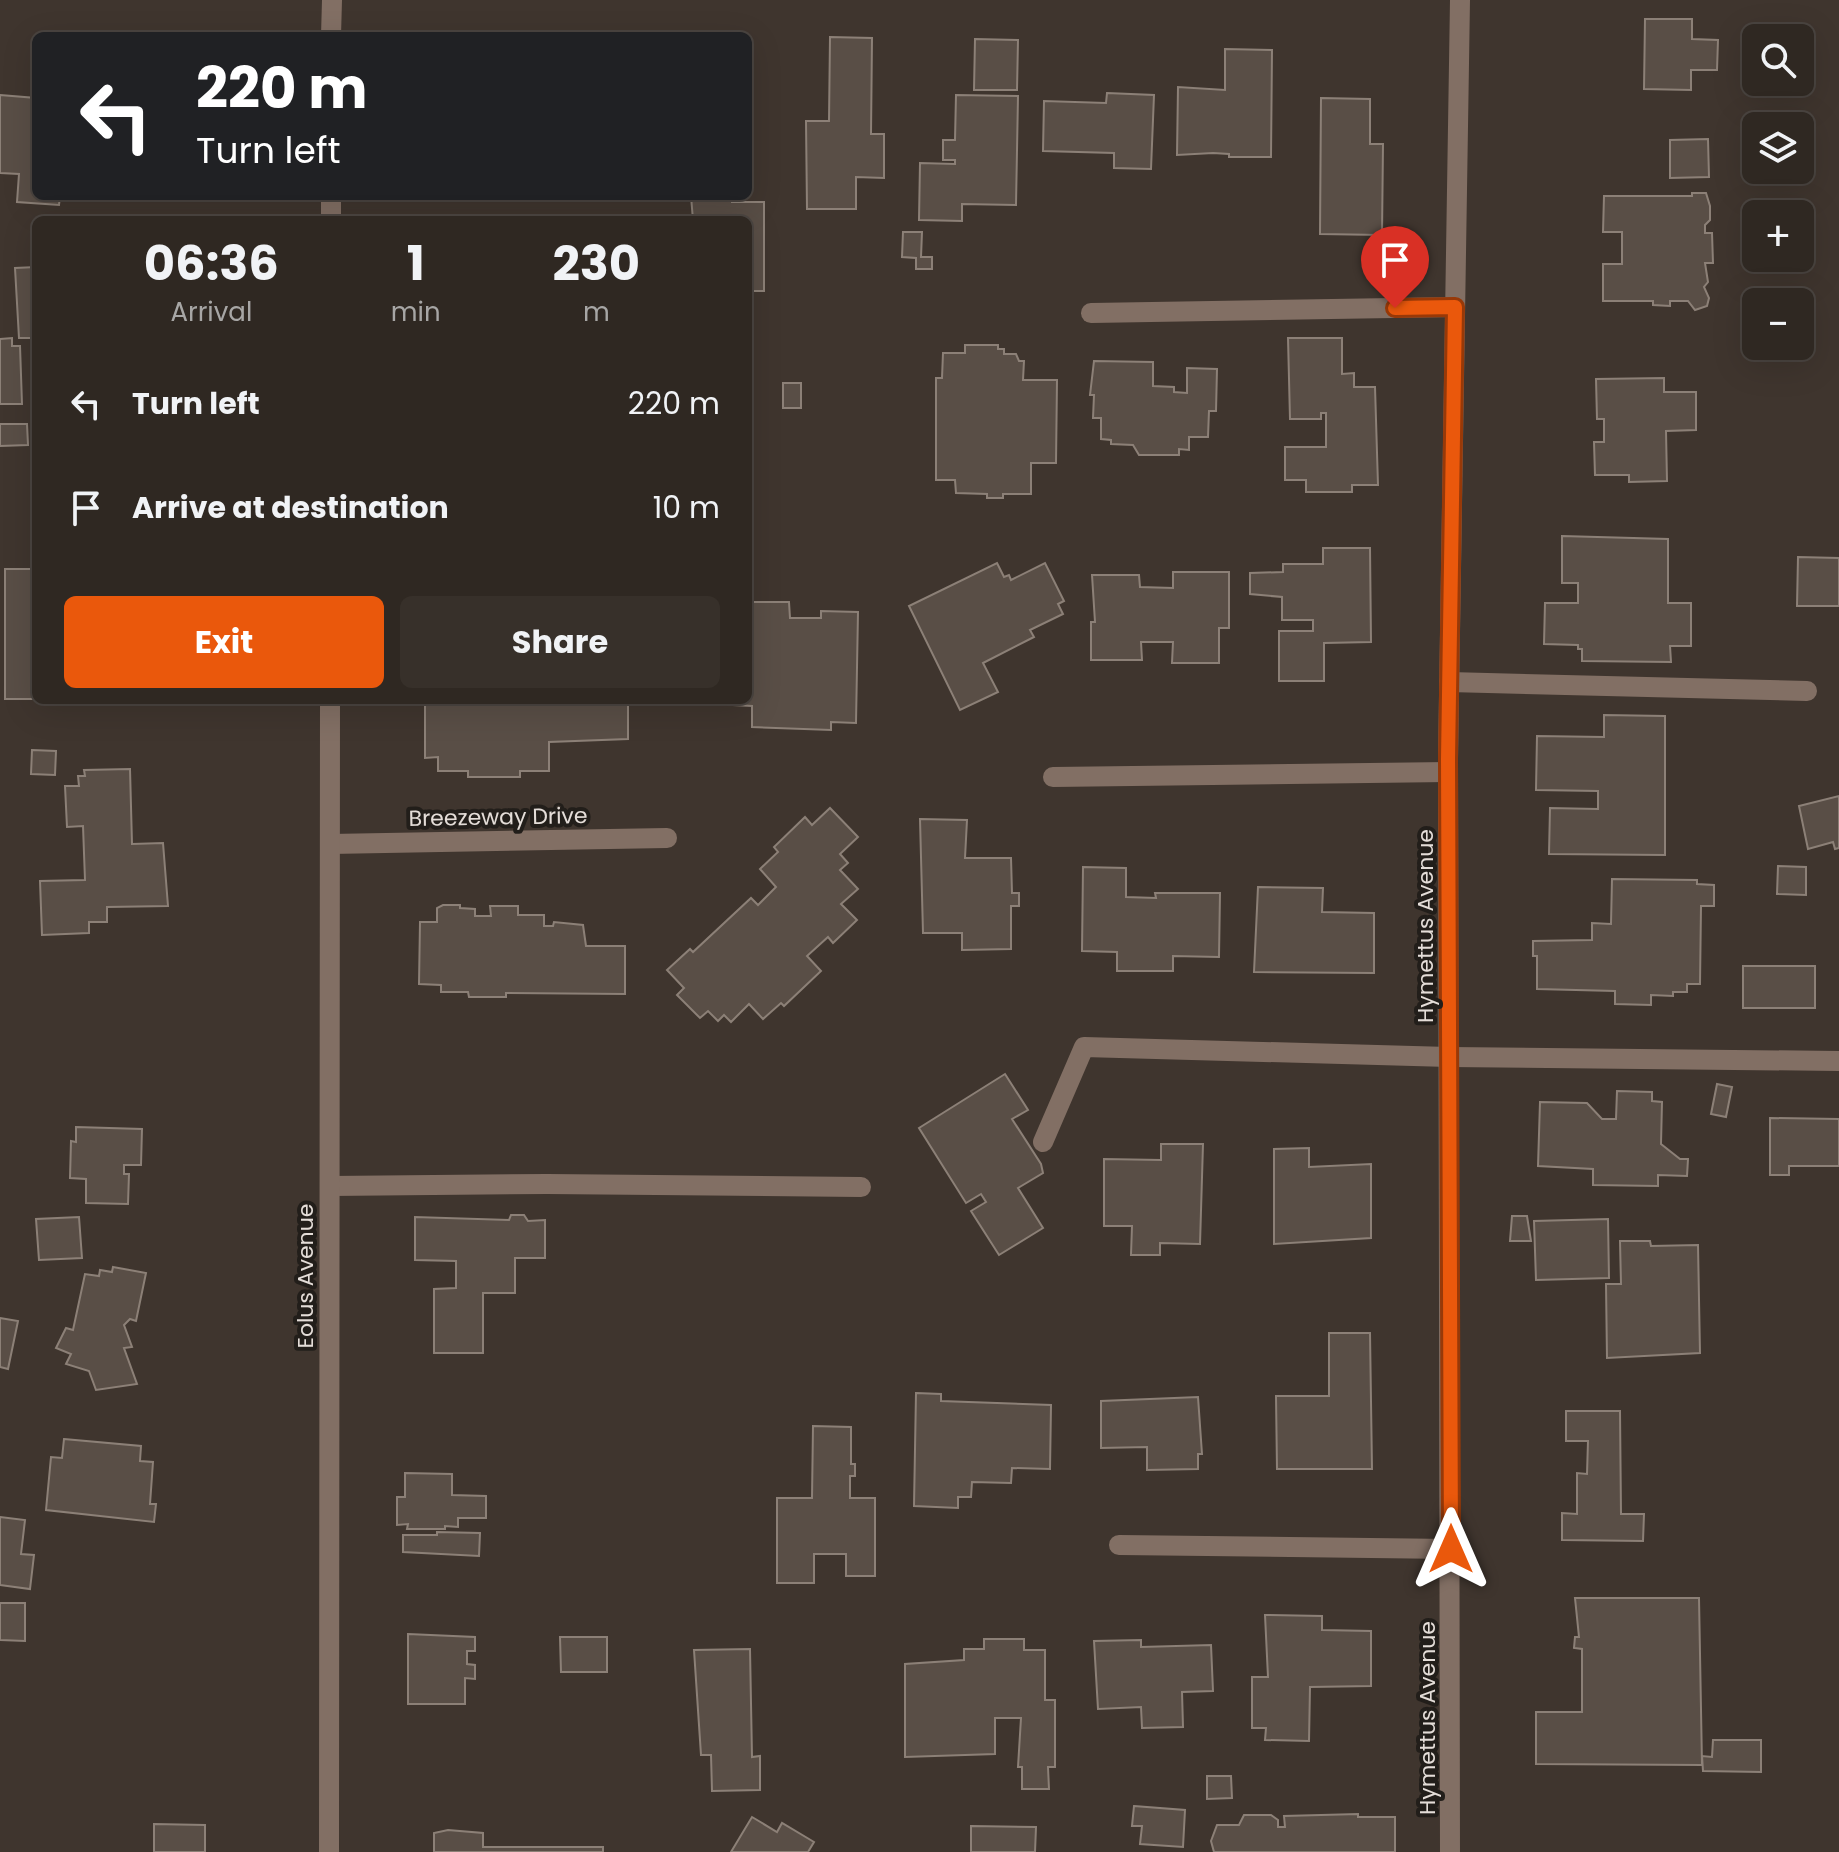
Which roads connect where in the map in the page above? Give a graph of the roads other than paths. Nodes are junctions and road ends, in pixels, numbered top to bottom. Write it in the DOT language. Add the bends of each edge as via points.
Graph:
graph roads {
  1 [pos="332,0"];
  2 [pos="1460,0"];
  3 [pos="331,32"];
  4 [pos="1455,307"];
  5 [pos="1091,313"];
  6 [pos="1449,682"];
  7 [pos="1807,691"];
  8 [pos="330,704"];
  9 [pos="1448,772"];
  10 [pos="1053,777"];
  11 [pos="667,838"];
  12 [pos="330,844"];
  13 [pos="1449,1057"];
  14 [pos="1839,1061"];
  15 [pos="1043,1142"];
  16 [pos="330,1186"];
  17 [pos="861,1187"];
  18 [pos="1119,1545"];
  19 [pos="1451,1549"];
  20 [pos="329,1852"];
  21 [pos="1450,1852"];
  1 -- 3 [label="street"];
  2 -- 4 [label="street, Hymettus Avenue"];
  4 -- 5 [label="street"];
  4 -- 6 [label="street, Hymettus Avenue"];
  6 -- 7 [label="street"];
  6 -- 9 [label="street, Hymettus Avenue"];
  8 -- 12 [label="street, Eolus Avenue"];
  9 -- 10 [label="street"];
  9 -- 13 [label="street, Hymettus Avenue"];
  11 -- 12 [label="street, Breezeway Drive"];
  12 -- 16 [label="street, Eolus Avenue"];
  13 -- 14 [label="street"];
  13 -- 15 [label="street" via="1084,1047"];
  13 -- 19 [label="street, Hymettus Avenue"];
  16 -- 17 [label="street"];
  16 -- 20 [label="street, Eolus Avenue"];
  18 -- 19 [label="street"];
  19 -- 21 [label="street, Hymettus Avenue"];
}
